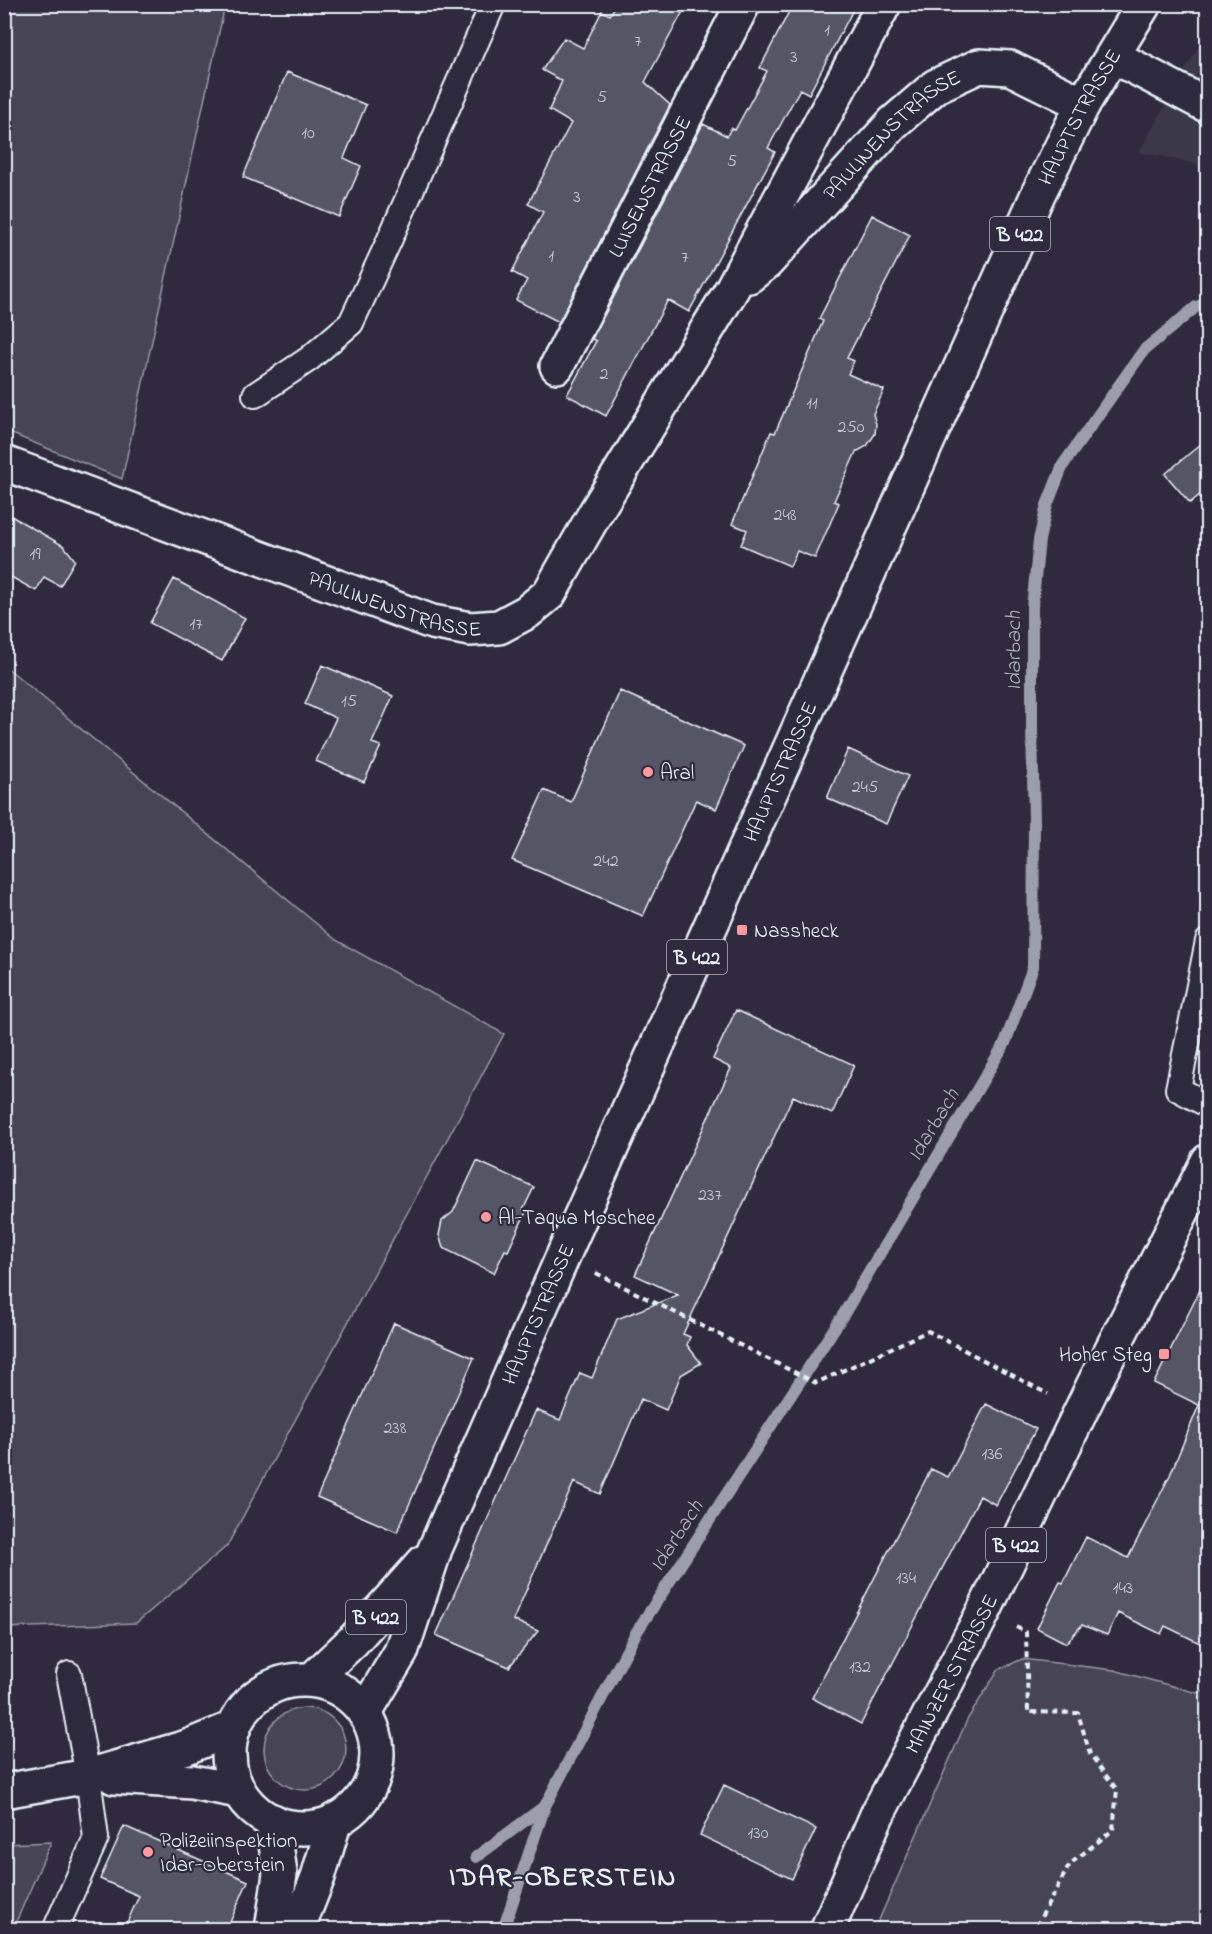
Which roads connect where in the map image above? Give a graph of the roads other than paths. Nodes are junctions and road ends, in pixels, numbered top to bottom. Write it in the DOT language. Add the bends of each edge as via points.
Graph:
graph roads {
  1 [pos="493,4"];
  2 [pos="743,4"];
  3 [pos="884,4"];
  4 [pos="1144,4"];
  5 [pos="1113,56"];
  6 [pos="1083,104"];
  7 [pos="1208,106"];
  8 [pos="732,290"];
  9 [pos="557,366"];
  10 [pos="255,395"];
  11 [pos="4,463"];
  12 [pos="1208,941"];
  13 [pos="1208,1105"];
  14 [pos="1208,1161"];
  15 [pos="435,1549"];
  16 [pos="69,1674"];
  17 [pos="312,1680"];
  18 [pos="365,1712"];
  19 [pos="233,1728"];
  20 [pos="88,1776"];
  21 [pos="4,1791"];
  22 [pos="238,1791"];
  23 [pos="335,1820"];
  24 [pos="273,1821"];
  25 [pos="55,1929"];
  26 [pos="272,1929"];
  27 [pos="297,1929"];
  28 [pos="827,1929"];
  1 -- 10 [label="lane" via="351,323 309,359"];
  2 -- 9 [label="main road, LUISENSTRASSE"];
  3 -- 8 [label="main road, PAULINENSTRASSE"];
  4 -- 5 [label="main road, HAUPTSTRASSE / B 422"];
  5 -- 6 [label="main road, HAUPTSTRASSE / B 422"];
  5 -- 7 [label="main road"];
  6 -- 8 [label="main road, PAULINENSTRASSE" via="1010,68 979,66 936,86 892,123 766,263"];
  6 -- 15 [label="main road, HAUPTSTRASSE / B 422" via="1034,202"];
  8 -- 11 [label="main road, PAULINENSTRASSE" via="549,594 528,612 499,627 470,629 432,622"];
  12 -- 13 [label="lane" via="1178,1089"];
  14 -- 28 [label="main road, MAINZER STRASSE / B 422" via="984,1611 877,1815"];
  15 -- 17 [label="main road, HAUPTSTRASSE / B 422" via="353,1641"];
  15 -- 18 [label="main road, HAUPTSTRASSE / B 422" via="401,1652"];
  16 -- 20 [label="lane"];
  17 -- 18 [label="main road" via="347,1694"];
  17 -- 19 [label="main road" via="287,1681 264,1690 246,1706"];
  18 -- 23 [label="main road" via="377,1746 374,1773 363,1798"];
  19 -- 20 [label="main road" via="187,1747"];
  19 -- 22 [label="main road" via="229,1764"];
  20 -- 21 [label="main road"];
  20 -- 22 [label="main road" via="192,1782"];
  20 -- 25 [label="lane" via="96,1838"];
  22 -- 24 [label="main road" via="257,1812"];
  23 -- 24 [label="main road" via="304,1828"];
  23 -- 27 [label="main road"];
  24 -- 26 [label="main road" via="280,1874"];
}
